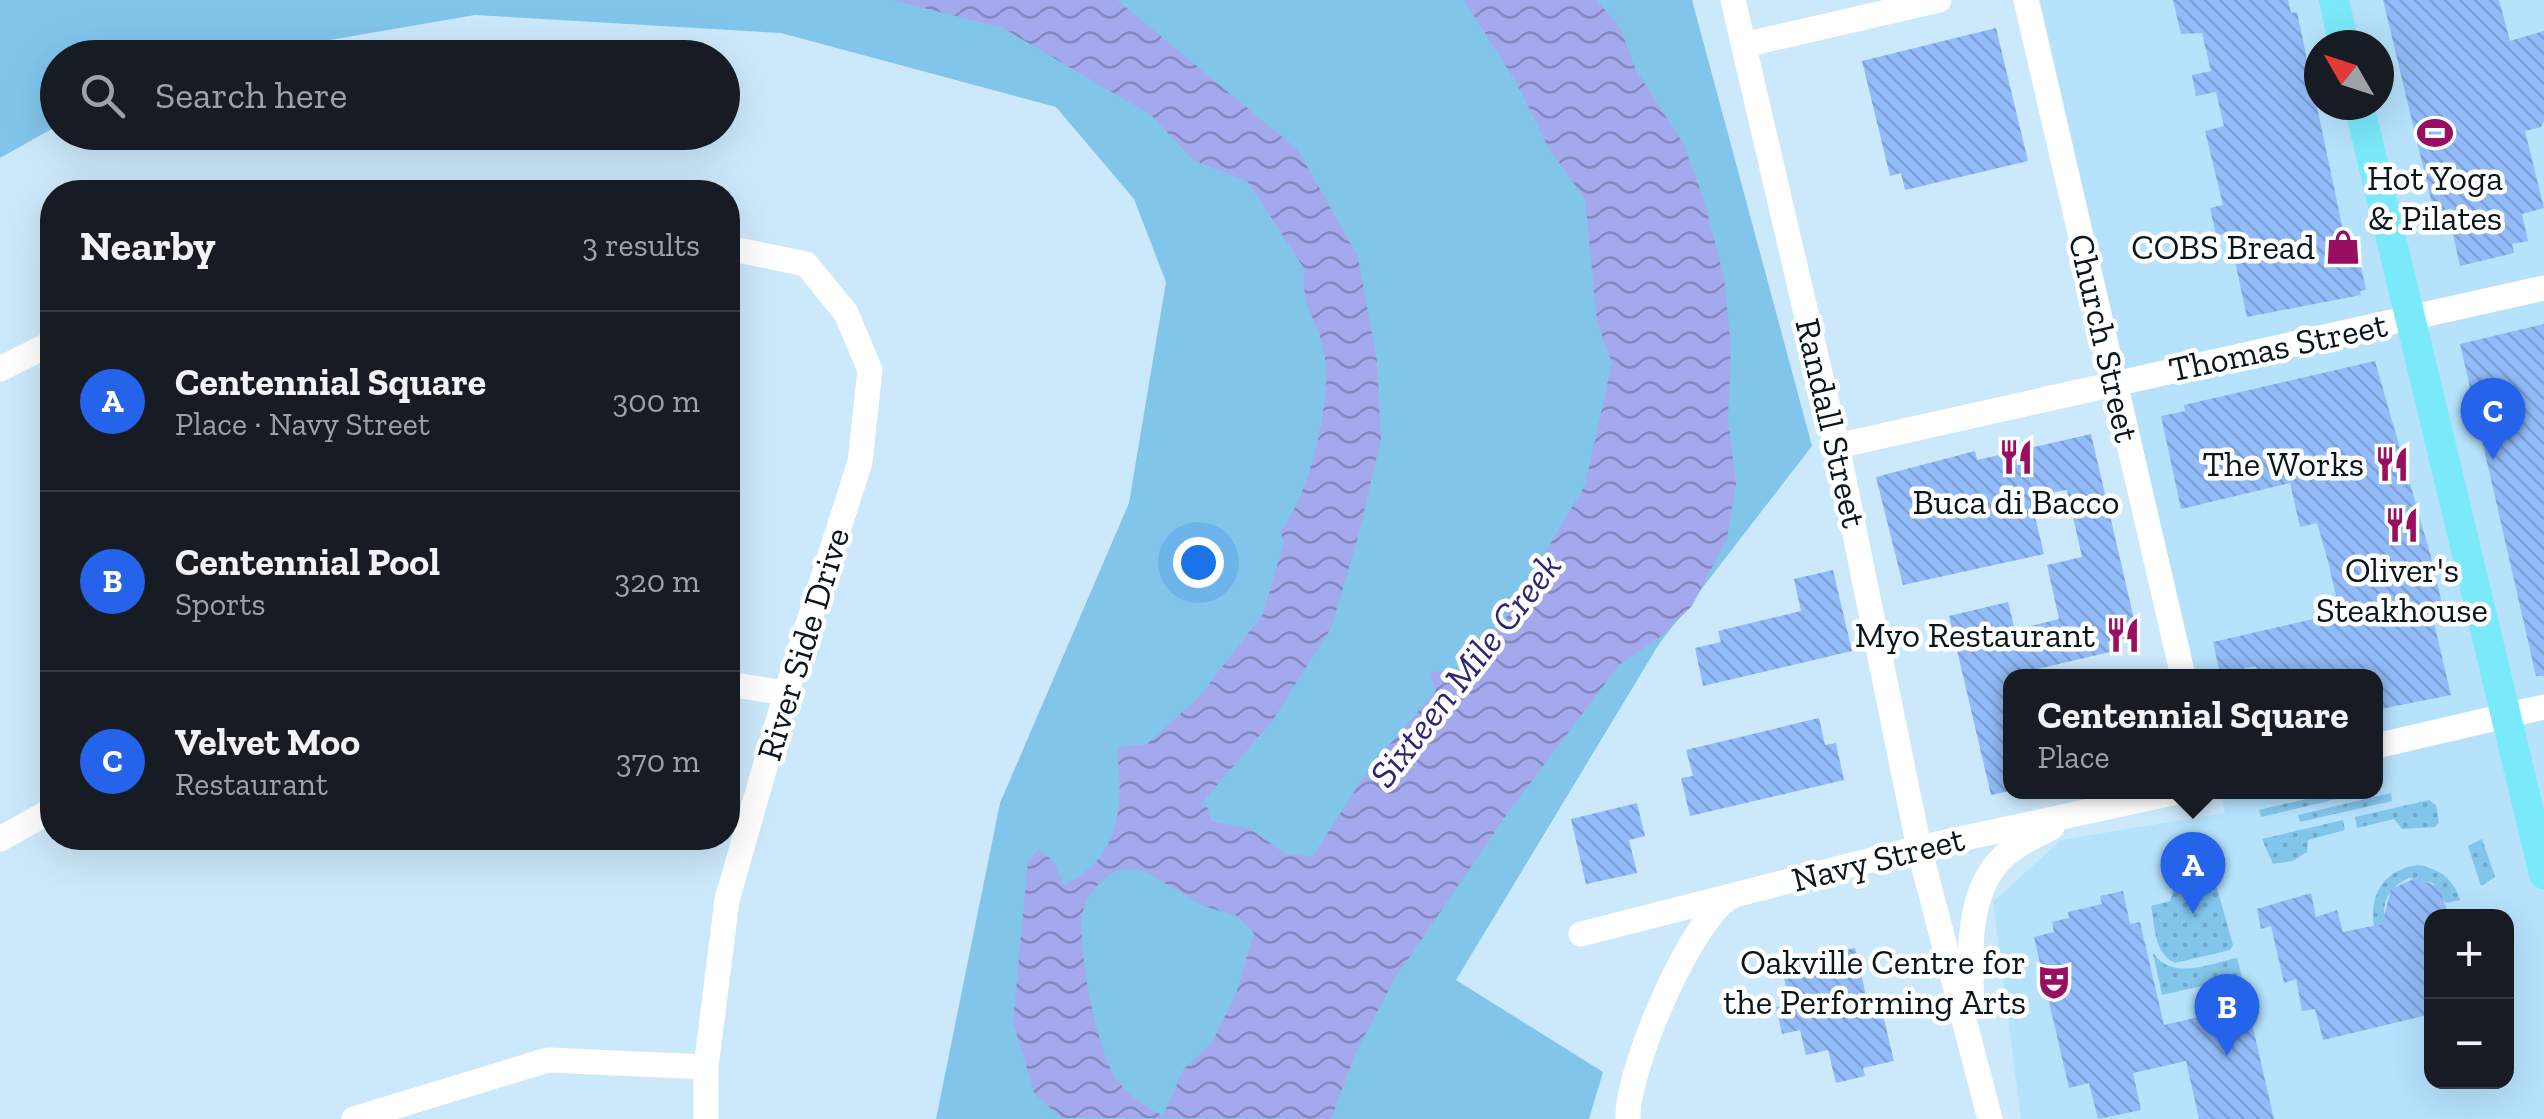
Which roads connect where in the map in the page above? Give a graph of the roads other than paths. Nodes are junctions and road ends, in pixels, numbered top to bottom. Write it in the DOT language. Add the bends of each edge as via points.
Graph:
graph roads {
  1 [pos="1733,0"];
  2 [pos="1939,0"];
  3 [pos="2026,0"];
  4 [pos="2334,0"];
  5 [pos="2341,30"];
  6 [pos="1744,45"];
  7 [pos="2363,120"];
  8 [pos="740,250"];
  9 [pos="2544,288"];
  10 [pos="2410,319"];
  11 [pos="40,349"];
  12 [pos="0,369"];
  13 [pos="2112,383"];
  14 [pos="1837,446"];
  15 [pos="2181,669"];
  16 [pos="740,686"];
  17 [pos="786,692"];
  18 [pos="2544,706"];
  19 [pos="2508,716"];
  20 [pos="2383,744"];
  21 [pos="2145,799"];
  22 [pos="2072,815"];
  23 [pos="40,817"];
  24 [pos="0,839"];
  25 [pos="1918,848"];
  26 [pos="2544,874"];
  27 [pos="1737,894"];
  28 [pos="1580,934"];
  29 [pos="1973,1046"];
  30 [pos="706,1067"];
  31 [pos="354,1119"];
  32 [pos="706,1119"];
  33 [pos="1628,1119"];
  34 [pos="1990,1119"];
  1 -- 6 [label="street, Randall Street"];
  2 -- 6 [label="street"];
  3 -- 13 [label="street, Church Street"];
  4 -- 5 [label="main road"];
  6 -- 14 [label="street, Randall Street"];
  7 -- 10 [label="main road"];
  8 -- 17 [label="street, River Side Drive" via="806,264 846,313 870,370 860,462"];
  9 -- 10 [label="street, Thomas Street"];
  10 -- 13 [label="street, Thomas Street"];
  10 -- 19 [label="main road"];
  11 -- 12 [label="street"];
  13 -- 14 [label="street, Thomas Street"];
  13 -- 15 [label="street, Church Street"];
  14 -- 25 [label="street, Randall Street"];
  16 -- 17 [label="street"];
  17 -- 30 [label="street, River Side Drive" via="727,900"];
  18 -- 19 [label="street"];
  19 -- 20 [label="street"];
  19 -- 26 [label="main road"];
  21 -- 22 [label="street, Navy Street"];
  22 -- 25 [label="street, Navy Street"];
  22 -- 29 [label="street" via="2007,853 1991,870 1972,930"];
  23 -- 24 [label="street"];
  25 -- 27 [label="street, Navy Street"];
  25 -- 29 [label="street, Randall Street"];
  27 -- 28 [label="street, Navy Street"];
  27 -- 33 [label="street" via="1709,915 1672,987 1632,1085"];
  29 -- 34 [label="street"];
  30 -- 31 [label="street" via="548,1060"];
  30 -- 32 [label="street, River Side Drive"];
}
